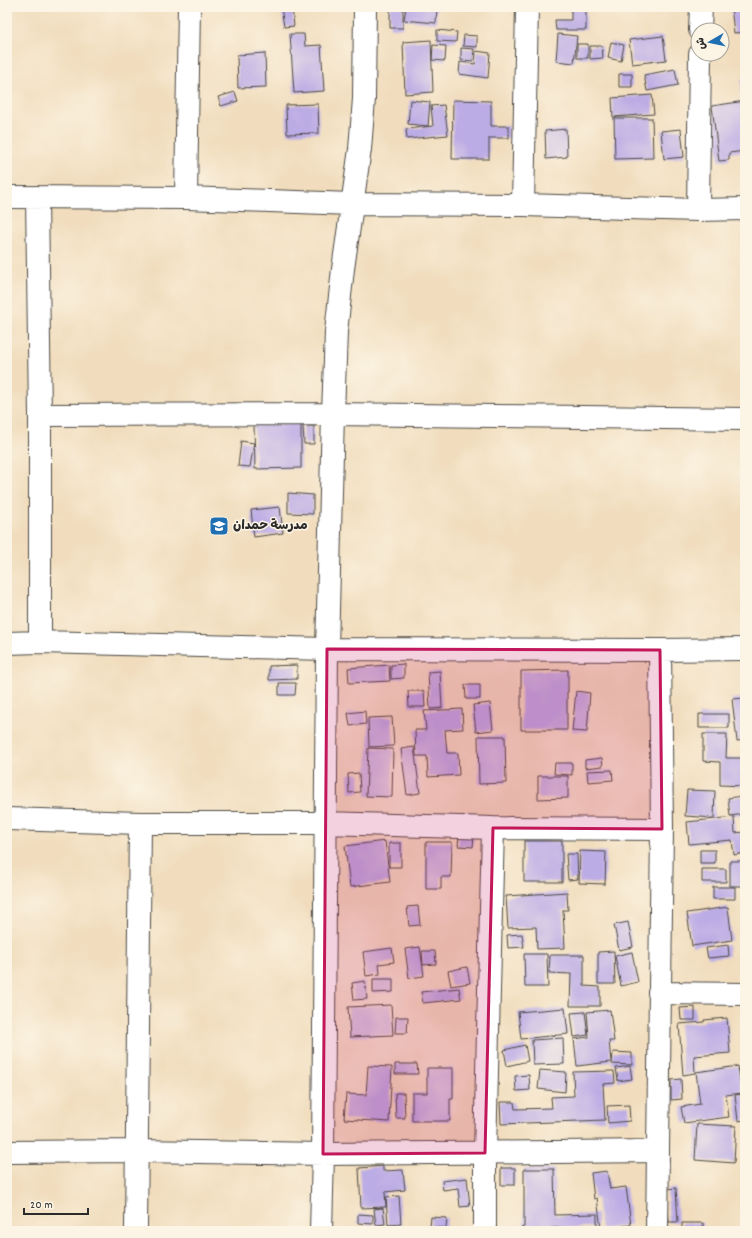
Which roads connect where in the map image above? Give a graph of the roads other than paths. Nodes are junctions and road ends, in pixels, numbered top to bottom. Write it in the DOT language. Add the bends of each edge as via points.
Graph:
graph roads {
  1 [pos="190,7"];
  2 [pos="365,7"];
  3 [pos="527,7"];
  4 [pos="701,7"];
  5 [pos="700,22"];
  6 [pos="700,62"];
  7 [pos="7,197"];
  8 [pos="37,197"];
  9 [pos="186,198"];
  10 [pos="352,204"];
  11 [pos="523,205"];
  12 [pos="745,209"];
  13 [pos="698,210"];
  14 [pos="333,414"];
  15 [pos="40,415"];
  16 [pos="745,419"];
  17 [pos="40,642"];
  18 [pos="7,643"];
  19 [pos="327,649"];
  20 [pos="745,649"];
  21 [pos="660,650"];
  22 [pos="7,819"];
  23 [pos="140,822"];
  24 [pos="326,823"];
  25 [pos="494,828"];
  26 [pos="662,829"];
  27 [pos="659,993"];
  28 [pos="745,994"];
  29 [pos="137,1151"];
  30 [pos="658,1151"];
  31 [pos="7,1152"];
  32 [pos="485,1153"];
  33 [pos="323,1154"];
  34 [pos="136,1231"];
  35 [pos="321,1231"];
  36 [pos="485,1231"];
  37 [pos="657,1231"];
  1 -- 9 [label="street"];
  2 -- 10 [label="street" via="364,99"];
  3 -- 11 [label="street"];
  4 -- 5 [label="street"];
  6 -- 13 [label="street"];
  7 -- 8 [label="street"];
  8 -- 9 [label="street"];
  8 -- 15 [label="street"];
  9 -- 10 [label="street"];
  10 -- 11 [label="street"];
  10 -- 14 [label="street" via="336,332"];
  11 -- 13 [label="street"];
  12 -- 13 [label="street"];
  14 -- 15 [label="street"];
  14 -- 16 [label="street"];
  14 -- 19 [label="street"];
  15 -- 17 [label="street"];
  17 -- 18 [label="street"];
  17 -- 19 [label="street"];
  19 -- 21 [label="street"];
  19 -- 24 [label="street"];
  20 -- 21 [label="street"];
  21 -- 26 [label="street"];
  22 -- 23 [label="street"];
  23 -- 24 [label="street"];
  23 -- 29 [label="street"];
  24 -- 25 [label="street"];
  24 -- 33 [label="street"];
  25 -- 26 [label="street"];
  25 -- 32 [label="street"];
  26 -- 27 [label="street"];
  27 -- 28 [label="street"];
  27 -- 30 [label="street"];
  29 -- 31 [label="street"];
  29 -- 33 [label="street"];
  29 -- 34 [label="street"];
  30 -- 32 [label="street"];
  30 -- 37 [label="street"];
  32 -- 33 [label="street"];
  32 -- 36 [label="street"];
  33 -- 35 [label="street"];
}
